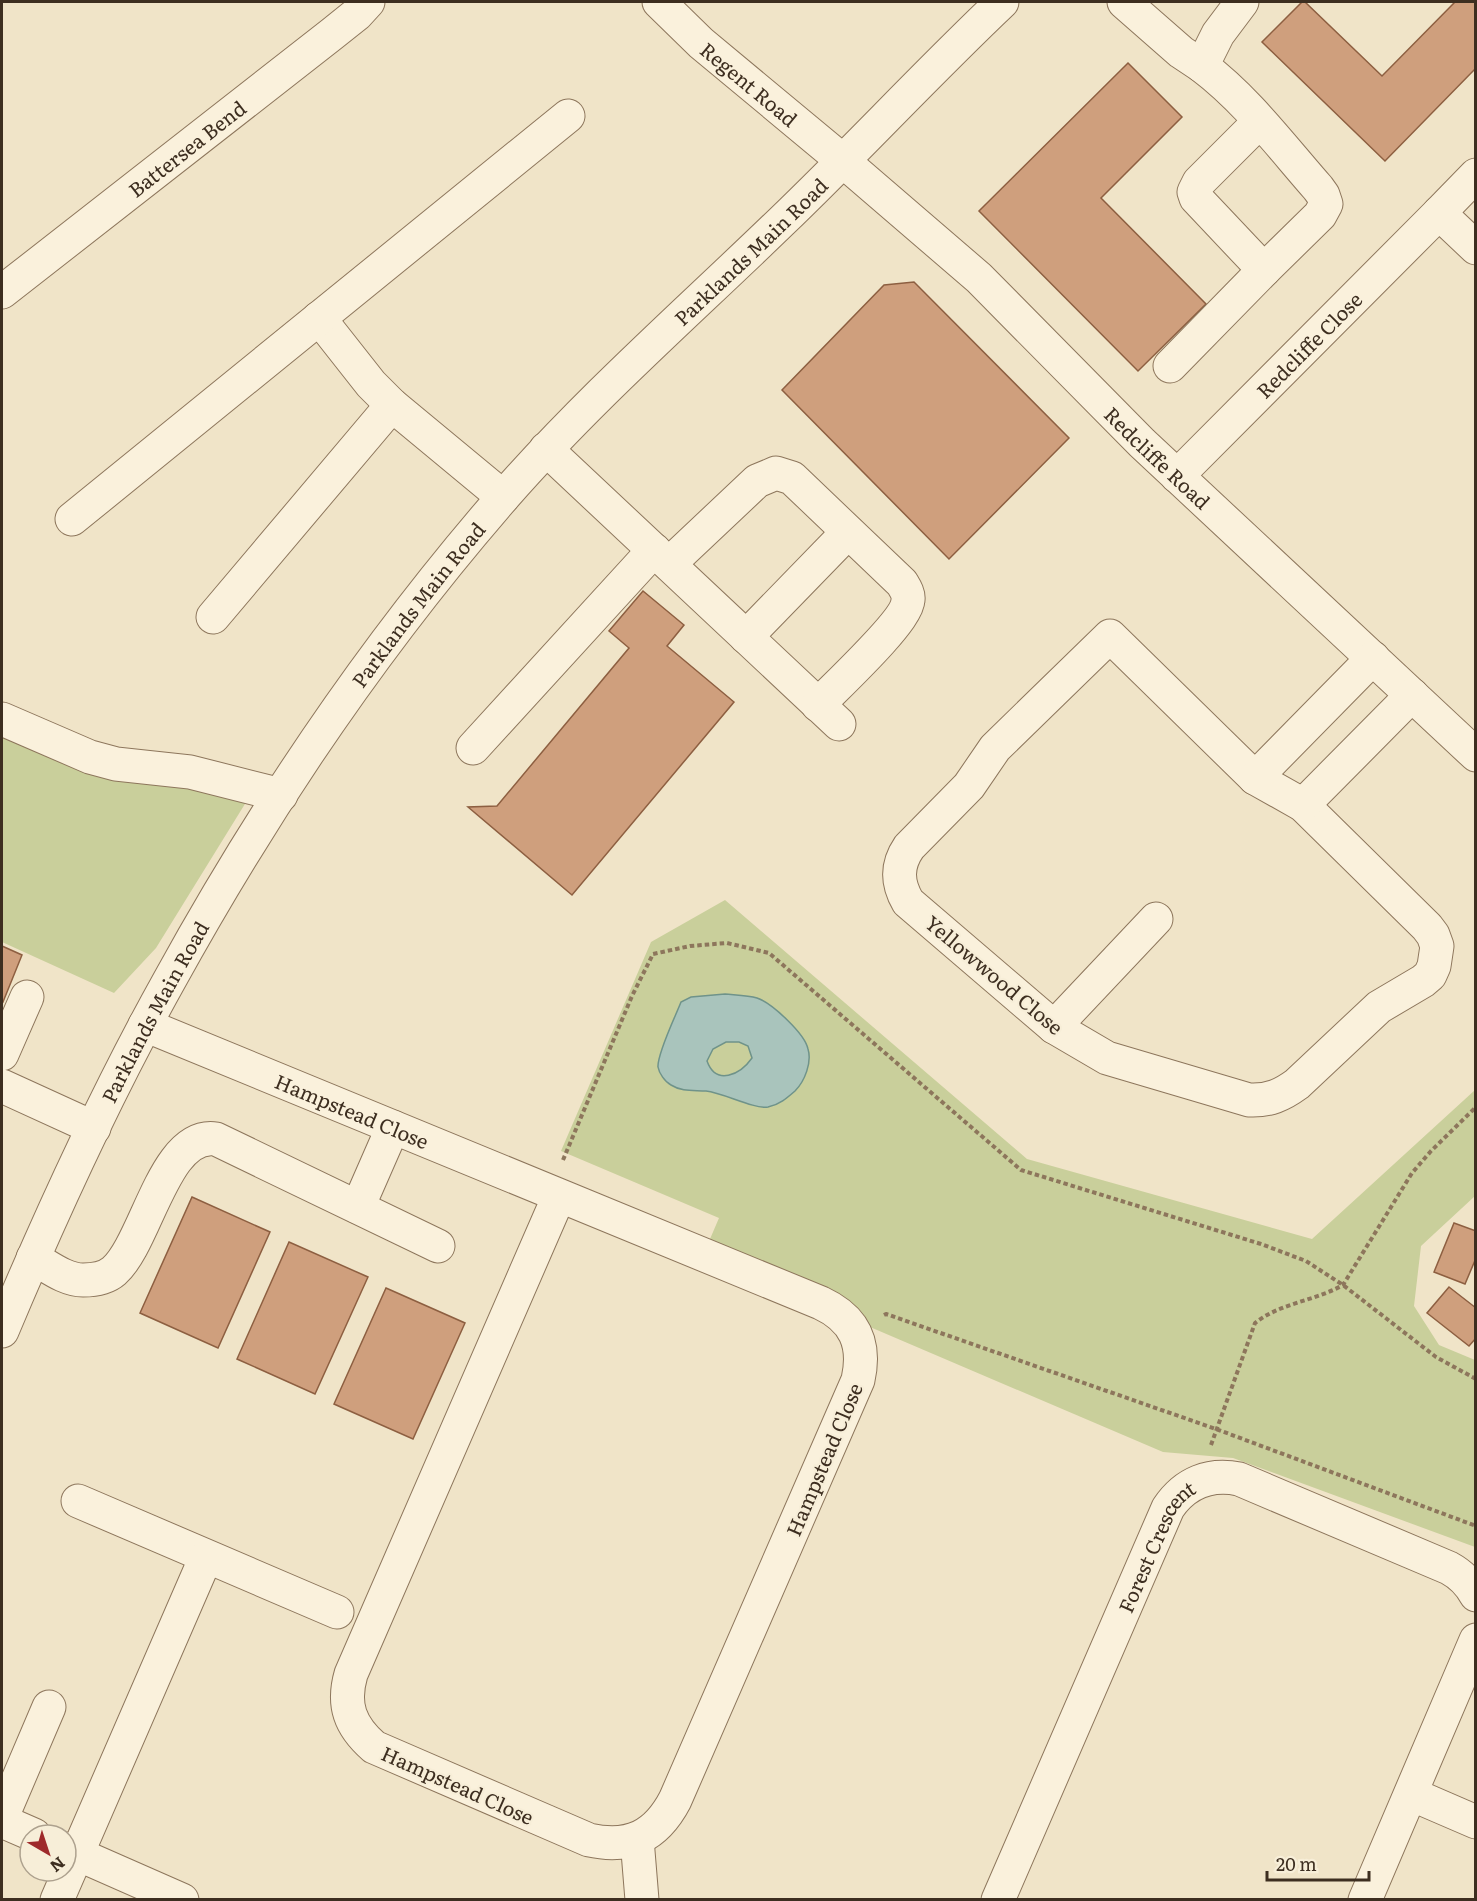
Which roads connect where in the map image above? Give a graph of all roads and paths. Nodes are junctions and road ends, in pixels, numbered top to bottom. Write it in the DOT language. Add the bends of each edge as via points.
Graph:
graph roads {
  1 [pos="368,2"];
  2 [pos="659,2"];
  3 [pos="1002,2"];
  4 [pos="1124,2"];
  5 [pos="1242,2"];
  6 [pos="1202,66"];
  7 [pos="568,116"];
  8 [pos="1260,121"];
  9 [pos="843,160"];
  10 [pos="1476,175"];
  11 [pos="1439,213"];
  12 [pos="1476,248"];
  13 [pos="1264,270"];
  14 [pos="2,292"];
  15 [pos="319,318"];
  16 [pos="1170,366"];
  17 [pos="392,405"];
  18 [pos="546,449"];
  19 [pos="1177,476"];
  20 [pos="503,497"];
  21 [pos="72,519"];
  22 [pos="848,532"];
  23 [pos="661,557"];
  24 [pos="213,617"];
  25 [pos="746,637"];
  26 [pos="1373,658"];
  27 [pos="1412,695"];
  28 [pos="2,719"];
  29 [pos="473,748"];
  30 [pos="1476,754"];
  31 [pos="1255,778"];
  32 [pos="281,795"];
  33 [pos="1302,805"];
  34 [pos="1156,919"];
  35 [pos="27,998"];
  36 [pos="145,1025"];
  37 [pos="1054,1027"];
  38 [pos="2,1054"];
  39 [pos="2,1086"];
  40 [pos="1476,1107"];
  41 [pos="393,1127"];
  42 [pos="94,1128"];
  43 [pos="559,1196"];
  44 [pos="358,1207"];
  45 [pos="438,1246"];
  46 [pos="33,1258"];
  47 [pos="1343,1285"];
  48 [pos="852,1328"];
  49 [pos="2,1331"];
  50 [pos="1476,1379"];
  51 [pos="1216,1429"];
  52 [pos="1200,1480"];
  53 [pos="78,1501"];
  54 [pos="1476,1526"];
  55 [pos="206,1557"];
  56 [pos="1476,1595"];
  57 [pos="337,1612"];
  58 [pos="1476,1640"];
  59 [pos="49,1707"];
  60 [pos="1411,1794"];
  61 [pos="2,1819"];
  62 [pos="1476,1822"];
  63 [pos="18,1827"];
  64 [pos="78,1836"];
  65 [pos="637,1839"];
  66 [pos="78,1854"];
  67 [pos="62,1883"];
  68 [pos="57,1899"];
  69 [pos="182,1899"];
  70 [pos="642,1899"];
  71 [pos="998,1899"];
  72 [pos="1365,1899"];
  1 -- 14 [label="street, Battersea Bend"];
  2 -- 9 [label="street, Regent Road" via="701,43"];
  3 -- 9 [label="street, Parklands Main Road"];
  4 -- 6 [label="street"];
  5 -- 6 [label="street" via="1218,34"];
  6 -- 8 [label="street"];
  7 -- 15 [label="street"];
  8 -- 13 [label="street" via="1323,195 1326,204"];
  8 -- 13 [label="street" via="1198,182 1194,192"];
  9 -- 18 [label="street, Parklands Main Road"];
  9 -- 19 [label="street, Redcliffe Road" via="979,278"];
  10 -- 11 [label="street, Redcliffe Close"];
  11 -- 12 [label="street"];
  11 -- 19 [label="street, Redcliffe Close"];
  13 -- 16 [label="street"];
  15 -- 17 [label="street"];
  15 -- 21 [label="street"];
  17 -- 20 [label="street"];
  17 -- 24 [label="street"];
  18 -- 20 [label="street, Parklands Main Road"];
  18 -- 23 [label="street"];
  19 -- 26 [label="street, Redcliffe Road"];
  20 -- 32 [label="street, Parklands Main Road" via="372,664"];
  22 -- 23 [label="street" via="792,477 776,473 757,481"];
  22 -- 25 [label="street"];
  22 -- 25 [label="street" via="902,583 908,602 900,620 828,714"];
  23 -- 25 [label="street"];
  23 -- 29 [label="street"];
  26 -- 27 [label="street, Redcliffe Road"];
  26 -- 31 [label="street"];
  27 -- 30 [label="street, Redcliffe Road"];
  27 -- 33 [label="street"];
  28 -- 32 [label="street" via="90,757 116,764 190,772"];
  31 -- 33 [label="street, Yellowwood Close"];
  31 -- 37 [label="street, Yellowwood Close" via="1110,636 995,748 969,786 909,847 899,878 909,902"];
  32 -- 36 [label="street, Parklands Main Road" via="194,936"];
  33 -- 37 [label="street, Yellowwood Close" via="1433,935 1437,957 1423,981 1379,1007 1297,1084 1260,1101 1107,1058"];
  34 -- 37 [label="street"];
  35 -- 38 [label="street"];
  36 -- 41 [label="street, Hampstead Close"];
  36 -- 42 [label="street, Parklands Main Road"];
  39 -- 42 [label="street"];
  40 -- 47 [label="path" via="1412,1173"];
  41 -- 43 [label="street, Hampstead Close"];
  41 -- 44 [label="street"];
  42 -- 46 [label="street, Parklands Main Road"];
  43 -- 47 [label="path" via="559,1169 653,954 727,943 769,953 1021,1170 1261,1244 1306,1261"];
  43 -- 48 [label="street, Hampstead Close" via="822,1304"];
  43 -- 65 [label="street, Hampstead Close" via="351,1674 347,1703 357,1729 374,1747 589,1840 605,1844"];
  44 -- 45 [label="street"];
  44 -- 46 [label="street" via="208,1138 191,1143 176,1159 122,1262 107,1275 82,1280 67,1277"];
  46 -- 49 [label="street, Parklands Main Road"];
  47 -- 50 [label="path" via="1436,1357"];
  47 -- 51 [label="path" via="1255,1323"];
  48 -- 51 [label="path" via="886,1314"];
  48 -- 65 [label="street, Hampstead Close" via="861,1353 858,1380 675,1800 667,1816"];
  51 -- 52 [label="path"];
  51 -- 54 [label="path"];
  52 -- 56 [label="street, Forest Crescent" via="1239,1479 1449,1568"];
  52 -- 71 [label="street, Forest Crescent" via="1187,1486 1168,1508"];
  53 -- 55 [label="street"];
  55 -- 57 [label="street"];
  55 -- 64 [label="street"];
  58 -- 60 [label="street"];
  59 -- 61 [label="street"];
  60 -- 62 [label="street"];
  60 -- 72 [label="street"];
  61 -- 63 [label="street"];
  65 -- 70 [label="street"];
  66 -- 69 [label="street"];
  67 -- 68 [label="street"];
}
